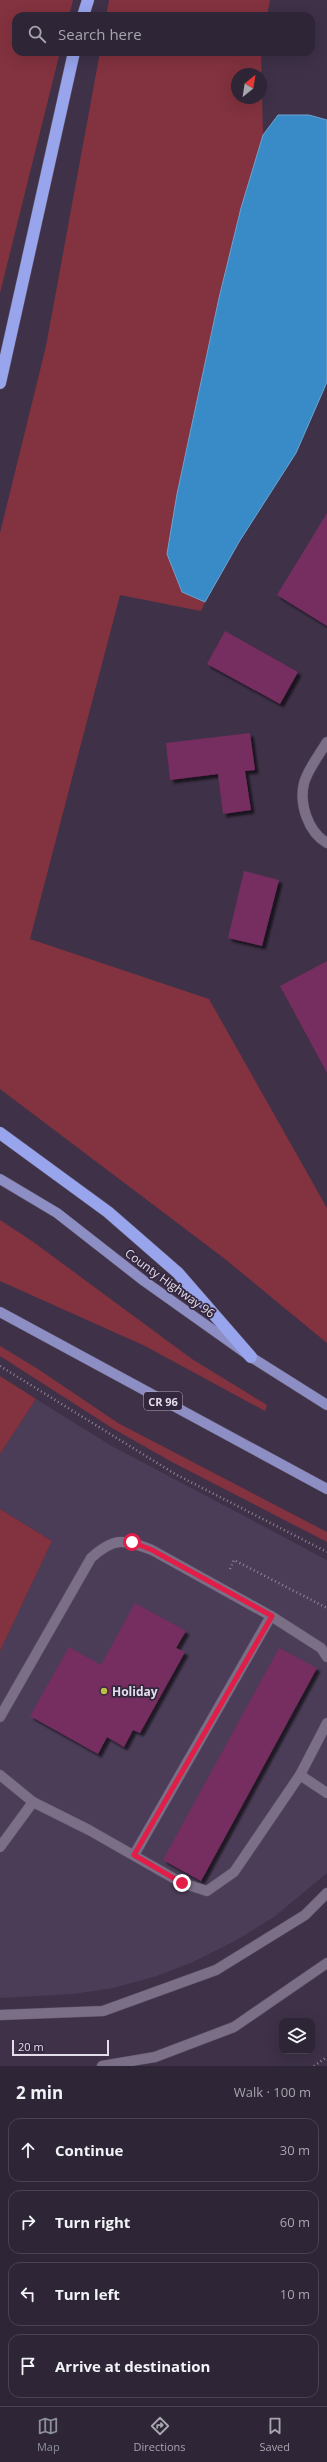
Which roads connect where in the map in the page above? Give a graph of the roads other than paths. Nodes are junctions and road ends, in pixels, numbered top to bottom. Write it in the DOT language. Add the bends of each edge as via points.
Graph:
graph roads {
  1 [pos="88,0"];
  2 [pos="85,12"];
  3 [pos="73,56"];
  4 [pos="0,382"];
  5 [pos="327,742"];
  6 [pos="327,844"];
  7 [pos="0,1133"];
  8 [pos="0,1178"];
  9 [pos="0,1312"];
  10 [pos="251,1357"];
  11 [pos="327,1405"];
  12 [pos="327,1489"];
  13 [pos="272,1616"];
  14 [pos="327,1657"];
  15 [pos="0,1717"];
  16 [pos="327,1724"];
  17 [pos="0,1775"];
  18 [pos="300,1775"];
  19 [pos="327,1793"];
  20 [pos="33,1802"];
  21 [pos="0,1847"];
  22 [pos="134,1855"];
  23 [pos="327,1893"];
  24 [pos="327,1963"];
  25 [pos="0,2015"];
  26 [pos="102,2066"];
  1 -- 2 [label="highway"];
  3 -- 4 [label="highway"];
  5 -- 6 [label="street" via="304,783 303,805 310,825"];
  7 -- 10 [label="highway" via="108,1212 178,1273"];
  8 -- 10 [label="main road, County Highway 96" via="57,1213 144,1281"];
  9 -- 12 [label="main road, CR 96"];
  10 -- 11 [label="main road, County Highway 96"];
  13 -- 14 [label="street" via="321,1648"];
  13 -- 15 [label="street" via="146,1547 132,1542 107,1544 91,1558"];
  13 -- 22 [label="street"];
  16 -- 18 [label="street"];
  17 -- 20 [label="street"];
  18 -- 19 [label="street"];
  18 -- 22 [label="street" via="234,1872 207,1891 182,1883"];
  20 -- 21 [label="street"];
  20 -- 22 [label="street"];
  23 -- 25 [label="street" via="305,1915 216,1970 103,2011"];
  24 -- 26 [label="street" via="234,2027 155,2057"];
}
